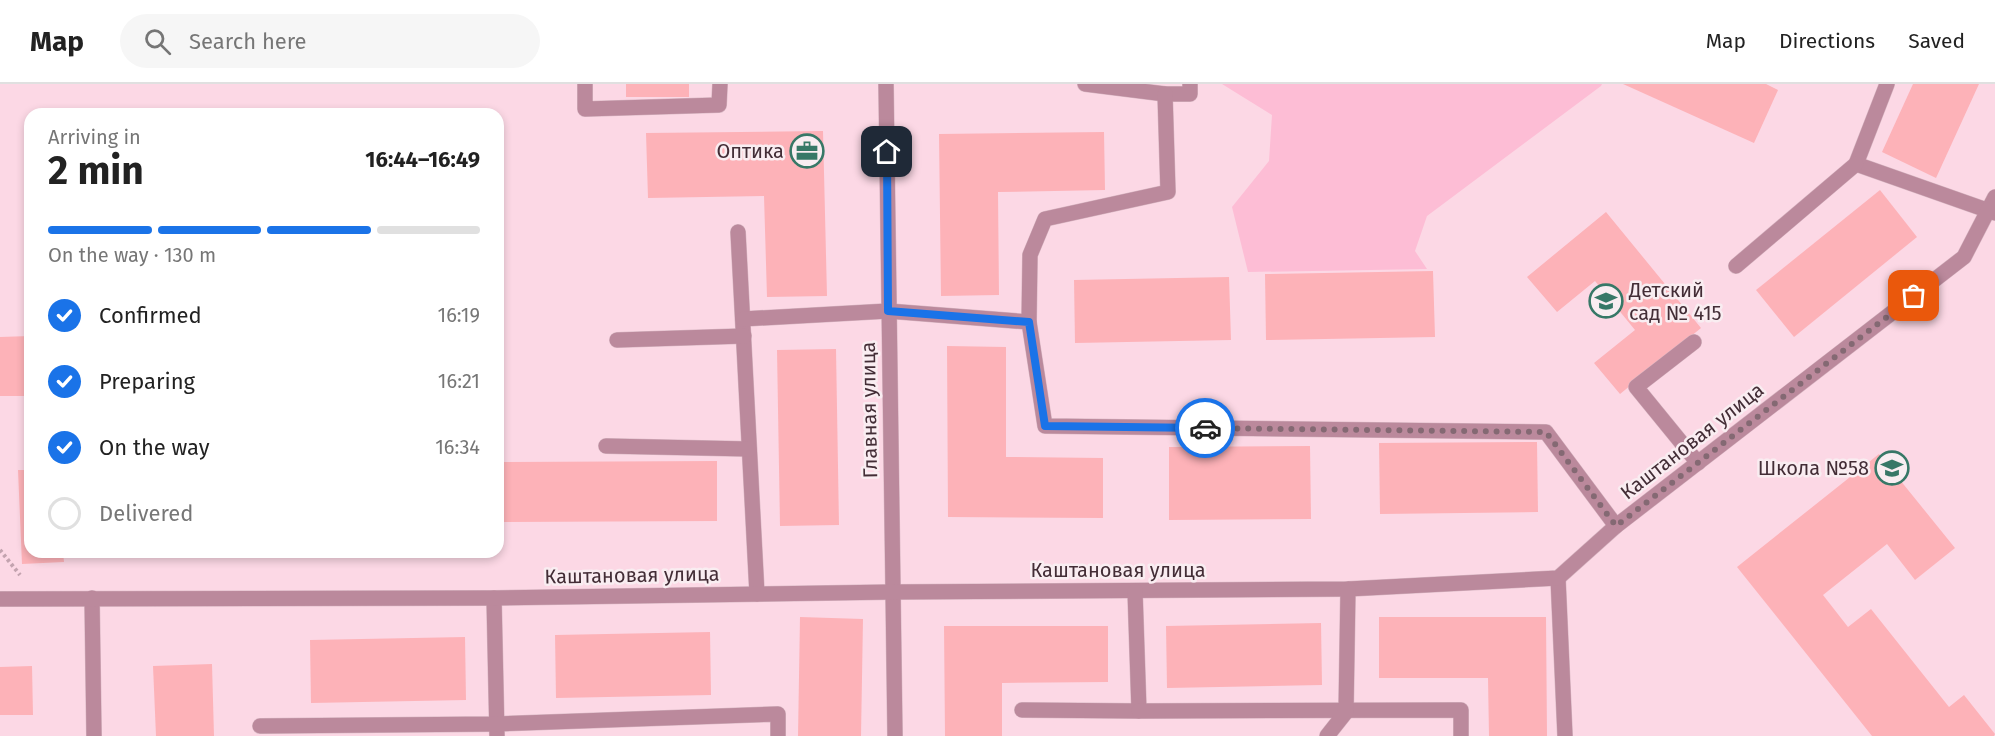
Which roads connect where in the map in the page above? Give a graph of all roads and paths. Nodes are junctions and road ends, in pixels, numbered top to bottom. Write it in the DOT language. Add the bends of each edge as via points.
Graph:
graph roads {
  1 [pos="585,84"];
  2 [pos="720,84"];
  3 [pos="886,84"];
  4 [pos="1085,84"];
  5 [pos="1190,84"];
  6 [pos="1887,84"];
  7 [pos="1165,94"];
  8 [pos="1856,164"];
  9 [pos="1993,206"];
  10 [pos="738,232"];
  11 [pos="1736,266"];
  12 [pos="888,311"];
  13 [pos="743,319"];
  14 [pos="1029,322"];
  15 [pos="744,336"];
  16 [pos="617,340"];
  17 [pos="1694,342"];
  18 [pos="606,446"];
  19 [pos="749,449"];
  20 [pos="1698,463"];
  21 [pos="1616,526"];
  22 [pos="1558,578"];
  23 [pos="1348,589"];
  24 [pos="1135,591"];
  25 [pos="892,592"];
  26 [pos="757,594"];
  27 [pos="92,598"];
  28 [pos="494,598"];
  29 [pos="0,599"];
  30 [pos="1022,710"];
  31 [pos="1139,711"];
  32 [pos="1346,712"];
  33 [pos="260,726"];
  34 [pos="496,730"];
  35 [pos="94,736"];
  36 [pos="778,736"];
  37 [pos="895,736"];
  38 [pos="1327,736"];
  39 [pos="1461,736"];
  40 [pos="1565,736"];
  1 -- 2 [label="street" via="585,109 719,105"];
  3 -- 12 [label="street, Главная улица"];
  4 -- 7 [label="street"];
  5 -- 7 [label="street" via="1190,94"];
  6 -- 8 [label="street"];
  7 -- 14 [label="street" via="1168,192 1045,219 1030,255"];
  8 -- 9 [label="street"];
  8 -- 11 [label="street"];
  9 -- 20 [label="street, Каштановая улица" via="1964,257"];
  10 -- 13 [label="street"];
  12 -- 13 [label="street"];
  12 -- 14 [label="street"];
  12 -- 25 [label="street, Главная улица"];
  13 -- 15 [label="street"];
  14 -- 21 [label="street" via="1045,426 1546,432"];
  15 -- 16 [label="street"];
  15 -- 19 [label="street"];
  17 -- 20 [label="street" via="1636,387"];
  18 -- 19 [label="street"];
  19 -- 26 [label="street"];
  20 -- 21 [label="street, Каштановая улица"];
  21 -- 22 [label="street, Каштановая улица"];
  22 -- 23 [label="street, Каштановая улица"];
  22 -- 40 [label="street"];
  23 -- 24 [label="street, Каштановая улица"];
  23 -- 32 [label="street"];
  24 -- 25 [label="street, Каштановая улица"];
  24 -- 31 [label="street"];
  25 -- 26 [label="street, Каштановая улица"];
  25 -- 37 [label="street, Главная улица"];
  26 -- 28 [label="street, Каштановая улица"];
  27 -- 28 [label="street, Каштановая улица"];
  27 -- 29 [label="street, Каштановая улица"];
  27 -- 35 [label="street"];
  28 -- 34 [label="street"];
  30 -- 31 [label="street"];
  31 -- 32 [label="street"];
  32 -- 38 [label="street"];
  32 -- 39 [label="street" via="1461,710"];
  33 -- 34 [label="street"];
  34 -- 36 [label="street" via="778,714"];
}
